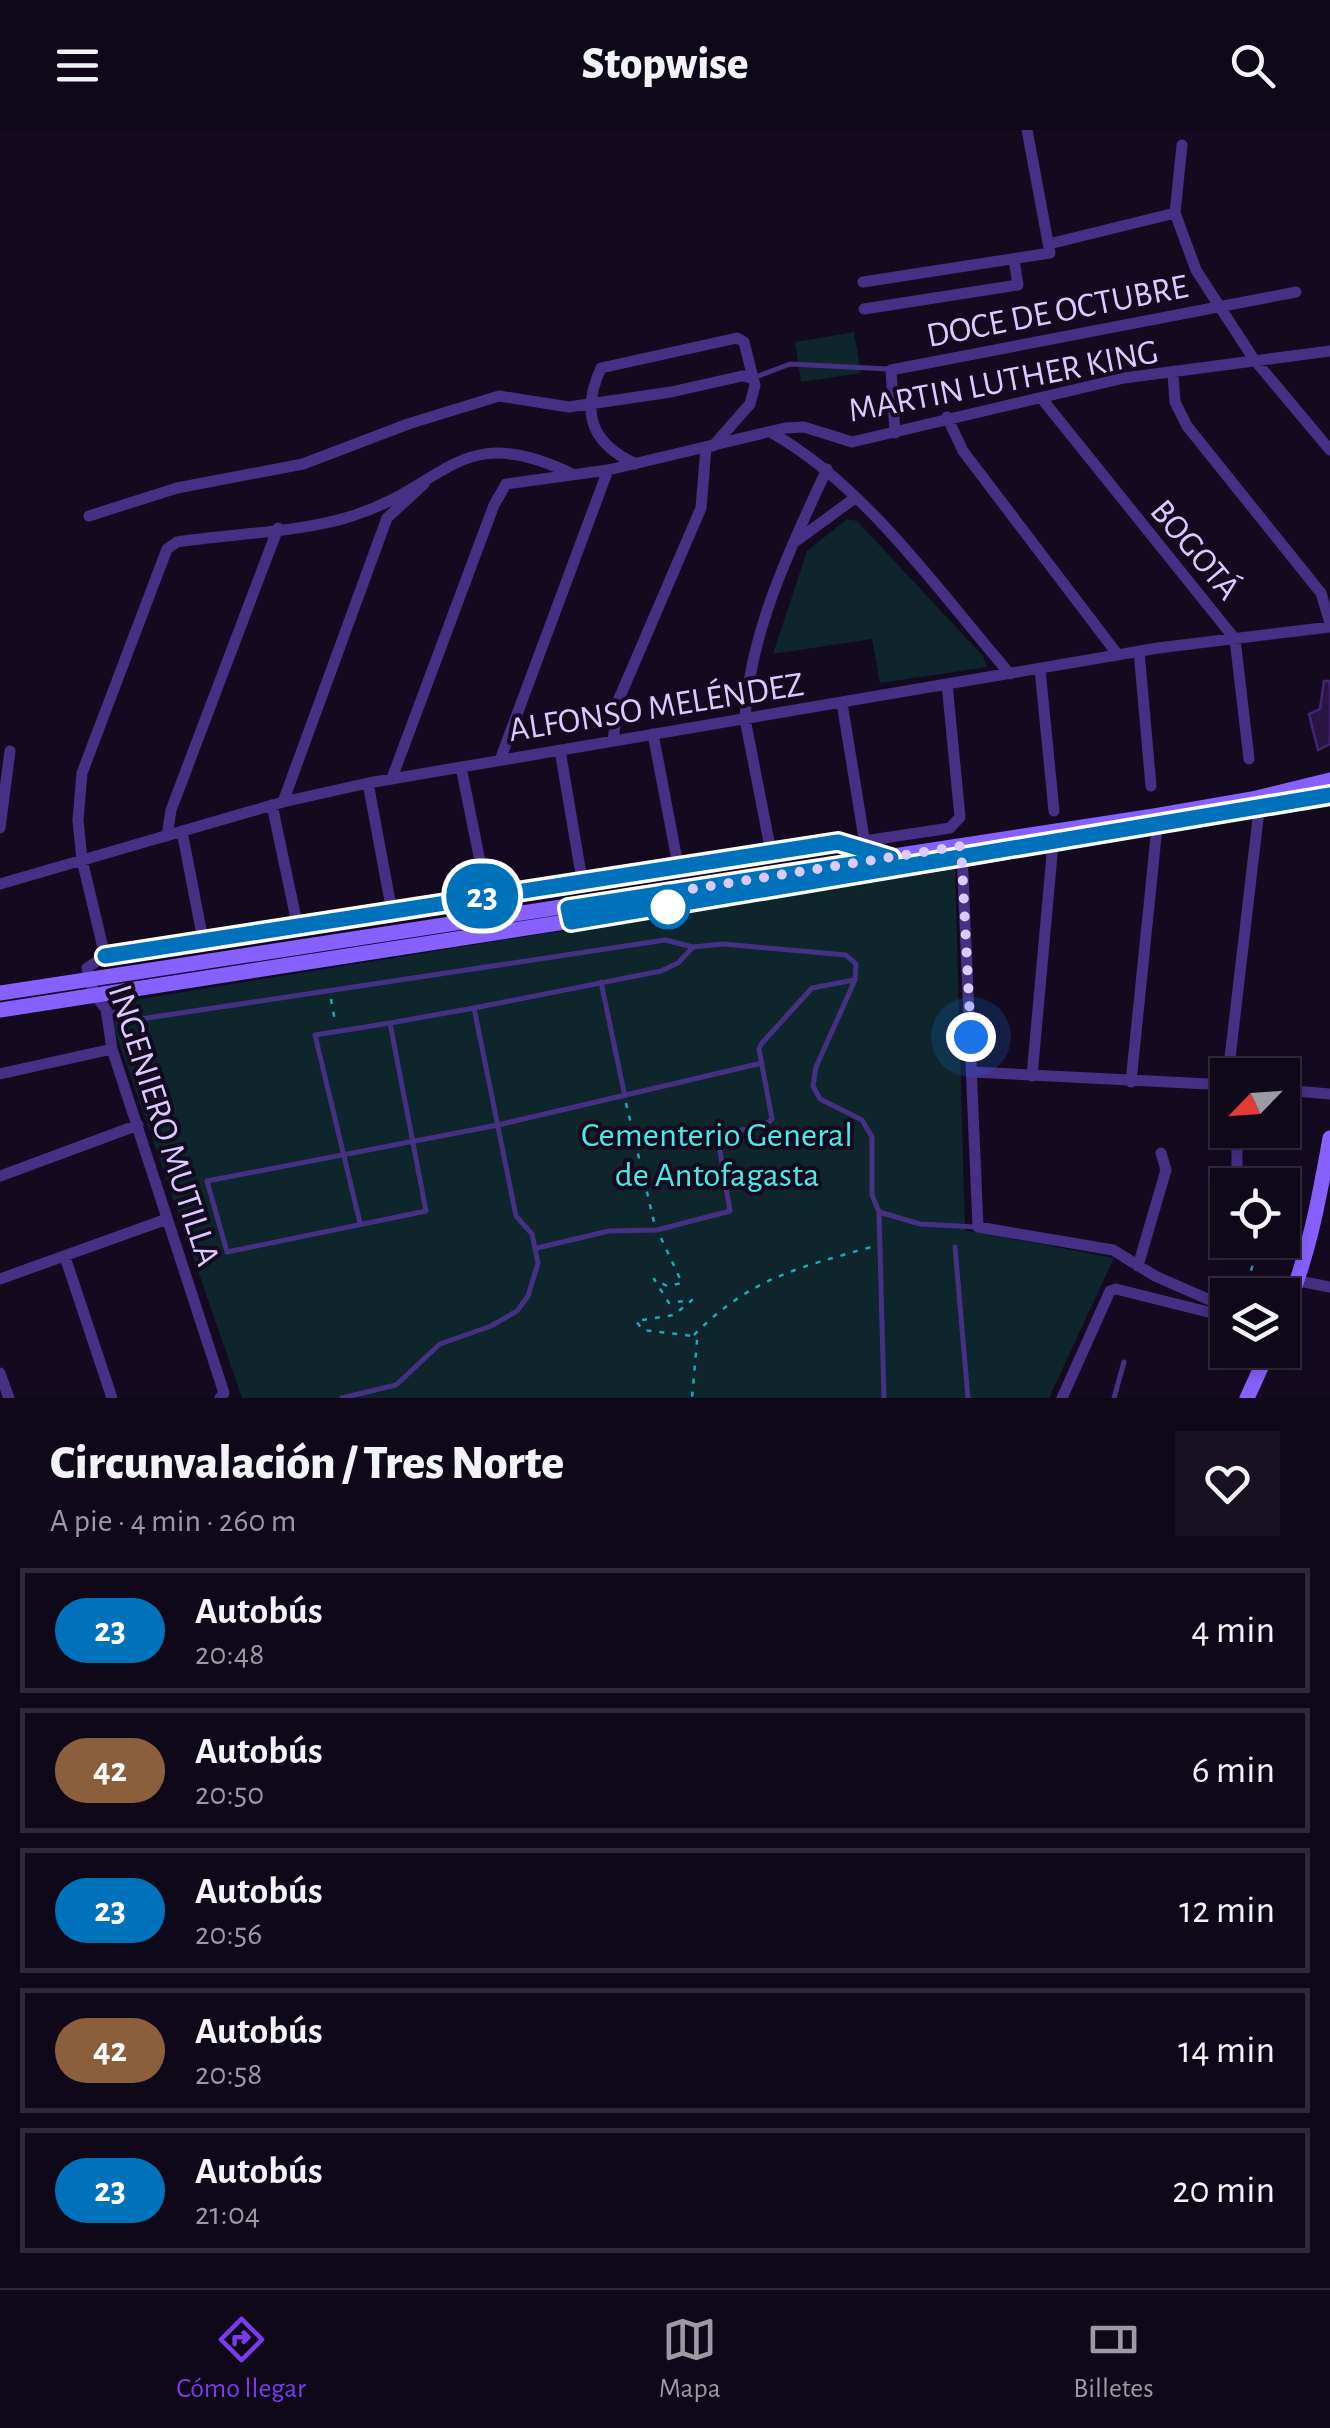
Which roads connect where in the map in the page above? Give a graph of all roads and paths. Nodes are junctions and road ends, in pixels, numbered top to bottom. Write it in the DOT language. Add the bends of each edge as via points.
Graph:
graph roads {
  1 [pos="1027,130"];
  2 [pos="1182,145"];
  3 [pos="1175,213"];
  4 [pos="1049,244"];
  5 [pos="1014,260"];
  6 [pos="864,282"];
  7 [pos="1296,292"];
  8 [pos="1224,306"];
  9 [pos="864,310"];
  10 [pos="1330,352"];
  11 [pos="1253,358"];
  12 [pos="891,370"];
  13 [pos="1174,374"];
  14 [pos="752,378"];
  15 [pos="1042,399"];
  16 [pos="593,403"];
  17 [pos="947,417"];
  18 [pos="772,433"];
  19 [pos="895,433"];
  20 [pos="710,447"];
  21 [pos="1330,450"];
  22 [pos="636,464"];
  23 [pos="608,470"];
  24 [pos="827,470"];
  25 [pos="439,472"];
  26 [pos="572,474"];
  27 [pos="855,498"];
  28 [pos="89,516"];
  29 [pos="278,528"];
  30 [pos="796,541"];
  31 [pos="1330,625"];
  32 [pos="1235,639"];
  33 [pos="1139,651"];
  34 [pos="1118,655"];
  35 [pos="1040,669"];
  36 [pos="1010,674"];
  37 [pos="948,684"];
  38 [pos="842,703"];
  39 [pos="744,720"];
  40 [pos="652,734"];
  41 [pos="614,742"];
  42 [pos="560,750"];
  43 [pos="10,751"];
  44 [pos="1248,758"];
  45 [pos="500,760"];
  46 [pos="462,767"];
  47 [pos="392,778"];
  48 [pos="1330,780"];
  49 [pos="368,783"];
  50 [pos="1151,786"];
  51 [pos="1330,795"];
  52 [pos="277,804"];
  53 [pos="1259,810"];
  54 [pos="1054,811"];
  55 [pos="1158,827"];
  56 [pos="0,828"];
  57 [pos="182,831"];
  58 [pos="167,836"];
  59 [pos="864,838"];
  60 [pos="838,842"];
  61 [pos="1054,844"];
  62 [pos="771,852"];
  63 [pos="962,853"];
  64 [pos="891,858"];
  65 [pos="82,860"];
  66 [pos="678,866"];
  67 [pos="582,880"];
  68 [pos="0,884"];
  69 [pos="564,884"];
  70 [pos="487,896"];
  71 [pos="392,912"];
  72 [pos="569,915"];
  73 [pos="298,928"];
  74 [pos="203,940"];
  75 [pos="693,946"];
  76 [pos="105,956"];
  77 [pos="855,980"];
  78 [pos="600,981"];
  79 [pos="92,987"];
  80 [pos="330,993"];
  81 [pos="0,994"];
  82 [pos="474,1008"];
  83 [pos="106,1009"];
  84 [pos="0,1010"];
  85 [pos="390,1024"];
  86 [pos="338,1032"];
  87 [pos="112,1049"];
  88 [pos="1231,1058"];
  89 [pos="762,1063"];
  90 [pos="972,1072"];
  91 [pos="0,1074"];
  92 [pos="1032,1076"];
  93 [pos="1131,1082"];
  94 [pos="1210,1082"];
  95 [pos="624,1092"];
  96 [pos="1300,1092"];
  97 [pos="1330,1094"];
  98 [pos="138,1125"];
  99 [pos="498,1125"];
  100 [pos="412,1138"];
  101 [pos="1330,1138"];
  102 [pos="1161,1153"];
  103 [pos="341,1154"];
  104 [pos="0,1176"];
  105 [pos="879,1212"];
  106 [pos="167,1219"];
  107 [pos="360,1223"];
  108 [pos="978,1227"];
  109 [pos="657,1230"];
  110 [pos="880,1242"];
  111 [pos="955,1247"];
  112 [pos="538,1248"];
  113 [pos="65,1257"];
  114 [pos="1138,1266"];
  115 [pos="1300,1278"];
  116 [pos="0,1279"];
  117 [pos="1300,1281"];
  118 [pos="1330,1287"];
  119 [pos="1210,1300"];
  120 [pos="1210,1312"];
  121 [pos="693,1336"];
  122 [pos="1124,1362"];
  123 [pos="1260,1368"];
  124 [pos="0,1373"];
  125 [pos="222,1396"];
  126 [pos="10,1398"];
  127 [pos="112,1398"];
  128 [pos="342,1398"];
  129 [pos="692,1398"];
  130 [pos="884,1398"];
  131 [pos="968,1398"];
  132 [pos="1062,1398"];
  133 [pos="1114,1398"];
  134 [pos="1247,1398"];
  1 -- 4 [label="street"];
  2 -- 3 [label="street"];
  3 -- 4 [label="street"];
  3 -- 8 [label="street" via="1196,270"];
  4 -- 5 [label="street" via="1050,254"];
  5 -- 6 [label="street"];
  5 -- 9 [label="street" via="1018,285"];
  7 -- 8 [label="street, DOCE DE OCTUBRE"];
  8 -- 11 [label="street"];
  8 -- 12 [label="street, DOCE DE OCTUBRE"];
  10 -- 11 [label="street, MARTIN LUTHER KING"];
  11 -- 13 [label="street, MARTIN LUTHER KING"];
  11 -- 21 [label="street"];
  12 -- 14 [label="lane" via="790,364"];
  12 -- 19 [label="street, DOCE DE OCTUBRE"];
  13 -- 15 [label="street, MARTIN LUTHER KING" via="1124,378"];
  13 -- 31 [label="street" via="1174,402 1188,426 1321,593"];
  14 -- 16 [label="street"];
  14 -- 16 [label="street" via="744,342 734,338 607,364 598,373"];
  14 -- 20 [label="street" via="750,404"];
  15 -- 17 [label="street, MARTIN LUTHER KING"];
  15 -- 32 [label="street, BOGOTÁ"];
  16 -- 22 [label="street" via="600,443"];
  16 -- 28 [label="street" via="569,407 500,396 302,464 177,488"];
  17 -- 19 [label="street, MARTIN LUTHER KING"];
  17 -- 34 [label="street" via="963,452"];
  18 -- 19 [label="street, MARTIN LUTHER KING" via="804,428 841,442"];
  18 -- 20 [label="street, MARTIN LUTHER KING"];
  18 -- 24 [label="street"];
  20 -- 22 [label="street, MARTIN LUTHER KING"];
  20 -- 41 [label="street" via="701,508 618,701"];
  22 -- 23 [label="street, MARTIN LUTHER KING"];
  23 -- 26 [label="street, MARTIN LUTHER KING"];
  23 -- 45 [label="street"];
  24 -- 27 [label="street"];
  24 -- 30 [label="street"];
  25 -- 26 [label="street" via="476,454 506,451 534,455"];
  25 -- 29 [label="street" via="352,516"];
  25 -- 52 [label="street" via="387,518"];
  26 -- 47 [label="street, MARTIN LUTHER KING" via="506,484"];
  27 -- 30 [label="street"];
  27 -- 36 [label="street"];
  29 -- 58 [label="street" via="171,810"];
  29 -- 65 [label="street, INGENIERO MUTILLA" via="176,542 166,549 82,774"];
  30 -- 39 [label="street" via="752,668"];
  31 -- 32 [label="street, ALFONSO MELÉNDEZ"];
  32 -- 33 [label="street, ALFONSO MELÉNDEZ"];
  32 -- 44 [label="street, BOGOTÁ"];
  33 -- 34 [label="street, ALFONSO MELÉNDEZ"];
  33 -- 50 [label="street"];
  34 -- 35 [label="street, ALFONSO MELÉNDEZ"];
  35 -- 36 [label="street, ALFONSO MELÉNDEZ"];
  35 -- 54 [label="street"];
  36 -- 37 [label="street, ALFONSO MELÉNDEZ"];
  37 -- 38 [label="street, ALFONSO MELÉNDEZ"];
  37 -- 59 [label="street" via="957,824"];
  38 -- 39 [label="street, ALFONSO MELÉNDEZ"];
  38 -- 59 [label="street"];
  39 -- 40 [label="street, ALFONSO MELÉNDEZ"];
  39 -- 62 [label="street"];
  40 -- 41 [label="street, ALFONSO MELÉNDEZ"];
  40 -- 66 [label="street"];
  41 -- 42 [label="street, ALFONSO MELÉNDEZ"];
  42 -- 45 [label="street, ALFONSO MELÉNDEZ"];
  42 -- 67 [label="street"];
  43 -- 56 [label="street"];
  45 -- 46 [label="street, ALFONSO MELÉNDEZ"];
  46 -- 47 [label="street, ALFONSO MELÉNDEZ"];
  46 -- 70 [label="street"];
  47 -- 49 [label="street, ALFONSO MELÉNDEZ"];
  48 -- 63 [label="main road"];
  49 -- 52 [label="street, ALFONSO MELÉNDEZ"];
  49 -- 71 [label="street"];
  51 -- 53 [label="main road"];
  52 -- 57 [label="street, ALFONSO MELÉNDEZ"];
  52 -- 73 [label="street"];
  53 -- 55 [label="main road"];
  53 -- 88 [label="street"];
  55 -- 61 [label="main road"];
  55 -- 93 [label="street"];
  57 -- 58 [label="street, ALFONSO MELÉNDEZ"];
  57 -- 74 [label="street"];
  58 -- 65 [label="street, ALFONSO MELÉNDEZ"];
  59 -- 60 [label="street"];
  60 -- 62 [label="street"];
  60 -- 64 [label="main road"];
  61 -- 63 [label="main road"];
  61 -- 92 [label="street"];
  62 -- 66 [label="street"];
  63 -- 64 [label="main road"];
  63 -- 72 [label="main road"];
  63 -- 90 [label="street"];
  64 -- 72 [label="main road"];
  65 -- 68 [label="street, ALFONSO MELÉNDEZ"];
  65 -- 76 [label="street, INGENIERO MUTILLA"];
  66 -- 67 [label="street"];
  67 -- 69 [label="street"];
  69 -- 70 [label="street"];
  69 -- 72 [label="street"];
  70 -- 71 [label="street"];
  71 -- 73 [label="street"];
  72 -- 79 [label="main road"];
  73 -- 74 [label="street"];
  74 -- 76 [label="street"];
  75 -- 77 [label="lane" via="836,951 856,964"];
  75 -- 78 [label="lane" via="661,971"];
  75 -- 80 [label="lane" via="665,940"];
  76 -- 79 [label="street, INGENIERO MUTILLA" via="87,968"];
  77 -- 89 [label="lane" via="812,988 799,998 762,1043"];
  77 -- 105 [label="lane" via="813,1086 820,1099 862,1120 872,1137 872,1195"];
  78 -- 82 [label="lane"];
  78 -- 95 [label="lane"];
  79 -- 81 [label="main road"];
  79 -- 83 [label="street, INGENIERO MUTILLA"];
  79 -- 84 [label="main road"];
  80 -- 83 [label="lane" via="134,1020"];
  80 -- 86 [label="path"];
  82 -- 85 [label="lane"];
  82 -- 99 [label="lane"];
  83 -- 87 [label="street, INGENIERO MUTILLA"];
  85 -- 86 [label="lane"];
  85 -- 100 [label="lane"];
  86 -- 103 [label="lane" via="315,1035"];
  87 -- 91 [label="street"];
  87 -- 98 [label="street, INGENIERO MUTILLA"];
  89 -- 95 [label="lane"];
  89 -- 109 [label="lane" via="770,1123 718,1139 730,1211"];
  90 -- 92 [label="street"];
  90 -- 108 [label="street"];
  92 -- 93 [label="street"];
  93 -- 94 [label="street"];
  95 -- 99 [label="lane"];
  95 -- 109 [label="path"];
  96 -- 97 [label="street"];
  98 -- 104 [label="street"];
  98 -- 106 [label="street, INGENIERO MUTILLA"];
  99 -- 100 [label="lane"];
  99 -- 112 [label="lane" via="516,1216"];
  100 -- 103 [label="lane"];
  100 -- 107 [label="lane" via="426,1211"];
  101 -- 115 [label="main road"];
  102 -- 114 [label="street" via="1166,1170"];
  103 -- 107 [label="lane"];
  103 -- 107 [label="lane" via="207,1181 227,1252"];
  105 -- 108 [label="lane" via="920,1224"];
  105 -- 110 [label="lane"];
  106 -- 113 [label="street"];
  106 -- 125 [label="street, INGENIERO MUTILLA"];
  108 -- 114 [label="street" via="1113,1250"];
  109 -- 112 [label="lane" via="608,1231"];
  109 -- 121 [label="path" via="682,1283 654,1280 657,1288 669,1304 692,1300 637,1326"];
  110 -- 121 [label="path" via="782,1274 727,1302"];
  110 -- 130 [label="lane"];
  111 -- 131 [label="lane"];
  112 -- 128 [label="lane" via="528,1296 516,1311 440,1344 396,1385"];
  113 -- 116 [label="street"];
  113 -- 127 [label="street"];
  114 -- 119 [label="street"];
  117 -- 118 [label="street"];
  120 -- 132 [label="street" via="1110,1291"];
  121 -- 129 [label="path"];
  122 -- 133 [label="lane"];
  123 -- 134 [label="main road"];
  124 -- 126 [label="street"];
}
